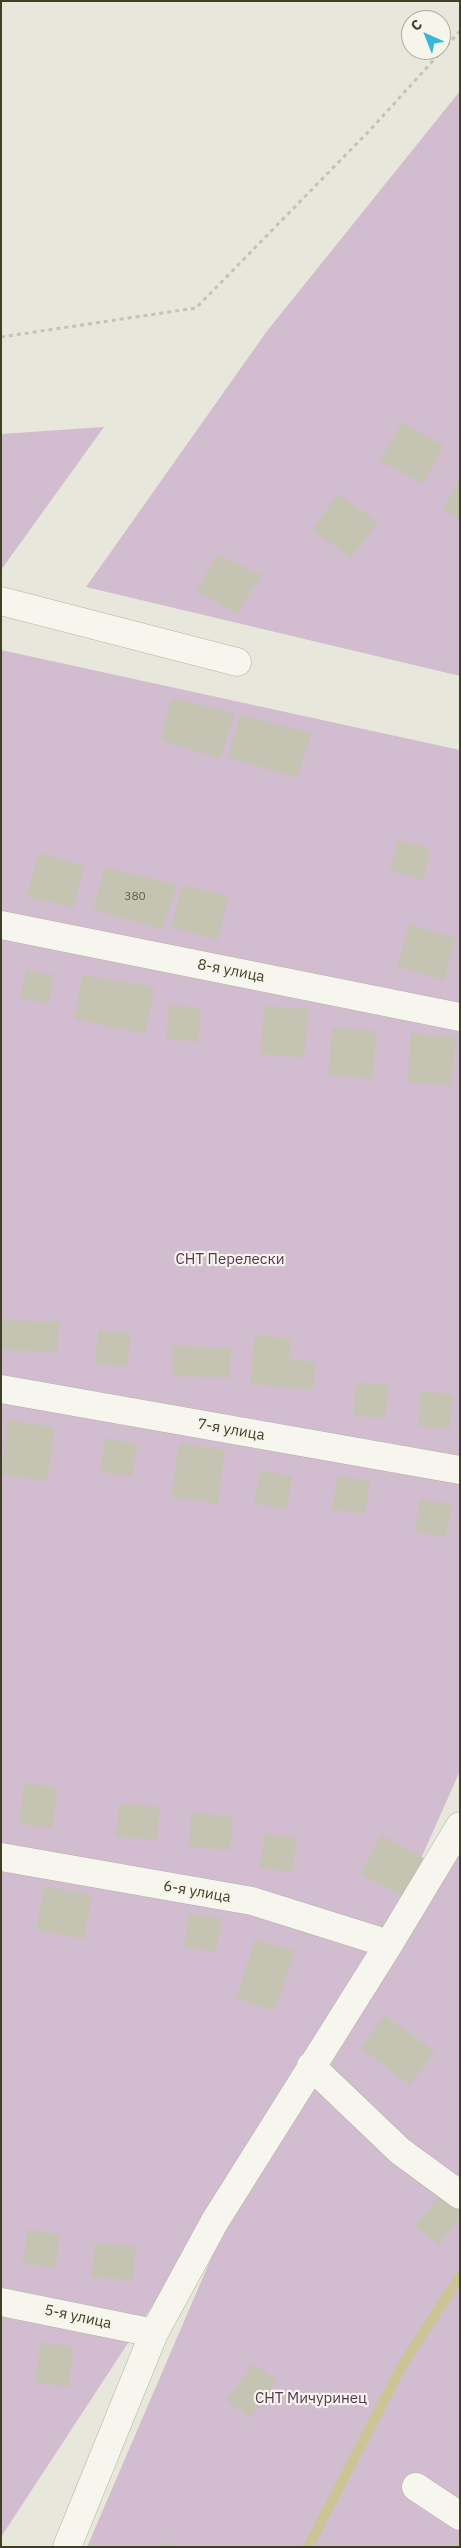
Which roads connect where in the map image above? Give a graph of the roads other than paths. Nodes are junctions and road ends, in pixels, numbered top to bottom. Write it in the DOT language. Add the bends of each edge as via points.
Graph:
graph roads {
  1 [pos="1,601"];
  2 [pos="237,662"];
  3 [pos="1,925"];
  4 [pos="460,1017"];
  5 [pos="1,1389"];
  6 [pos="460,1470"];
  7 [pos="460,1826"];
  8 [pos="1,1857"];
  9 [pos="389,1944"];
  10 [pos="312,2066"];
  11 [pos="460,2195"];
  12 [pos="1,2302"];
  13 [pos="154,2333"];
  14 [pos="416,2487"];
  15 [pos="460,2516"];
  16 [pos="67,2547"];
  1 -- 2 [label="street"];
  3 -- 4 [label="street, 8-я улица"];
  5 -- 6 [label="street, 7-я улица"];
  7 -- 9 [label="street"];
  8 -- 9 [label="street, 6-я улица" via="252,1901"];
  9 -- 10 [label="street"];
  10 -- 11 [label="street" via="400,2151"];
  10 -- 13 [label="street" via="215,2221"];
  12 -- 13 [label="street, 5-я улица"];
  13 -- 16 [label="street"];
  14 -- 15 [label="street"];
}
